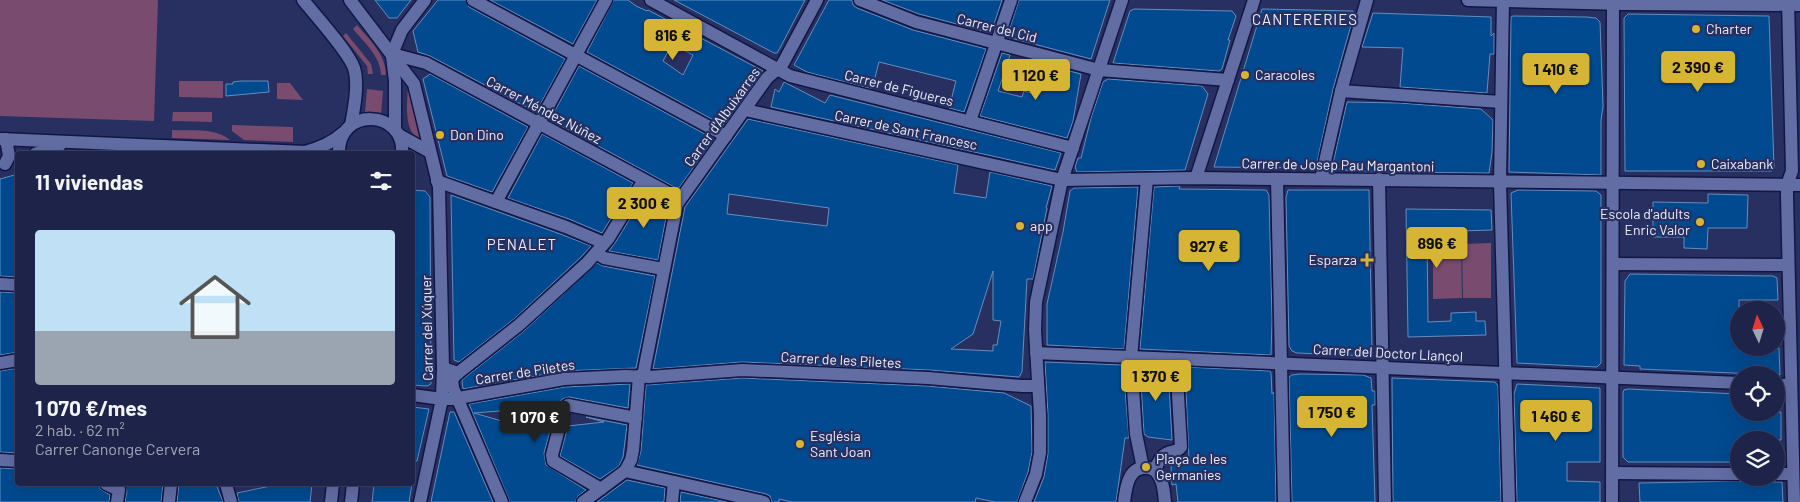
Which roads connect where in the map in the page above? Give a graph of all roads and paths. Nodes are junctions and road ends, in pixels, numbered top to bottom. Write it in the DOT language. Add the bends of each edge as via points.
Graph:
graph roads {
  1 [pos="303,0"];
  2 [pos="350,0"];
  3 [pos="425,0"];
  4 [pos="473,0"];
  5 [pos="606,0"];
  6 [pos="651,0"];
  7 [pos="817,0"];
  8 [pos="860,0"];
  9 [pos="1010,0"];
  10 [pos="1122,0"];
  11 [pos="1254,0"];
  12 [pos="1367,0"];
  13 [pos="1468,0"];
  14 [pos="1503,0"];
  15 [pos="1613,2"];
  16 [pos="1792,3"];
  17 [pos="997,43"];
  18 [pos="392,54"];
  19 [pos="575,55"];
  20 [pos="778,68"];
  21 [pos="1099,70"];
  22 [pos="1228,80"];
  23 [pos="1341,91"];
  24 [pos="1501,102"];
  25 [pos="745,110"];
  26 [pos="970,122"];
  27 [pos="538,123"];
  28 [pos="348,128"];
  29 [pos="397,133"];
  30 [pos="726,136"];
  31 [pos="3,139"];
  32 [pos="69,142"];
  33 [pos="82,148"];
  34 [pos="1073,148"];
  35 [pos="43,151"];
  36 [pos="268,151"];
  37 [pos="312,151"];
  38 [pos="339,151"];
  39 [pos="402,151"];
  40 [pos="430,152"];
  41 [pos="8,163"];
  42 [pos="1196,178"];
  43 [pos="1147,179"];
  44 [pos="1277,179"];
  45 [pos="1321,179"];
  46 [pos="1379,179"];
  47 [pos="644,180"];
  48 [pos="1062,180"];
  49 [pos="437,181"];
  50 [pos="1500,182"];
  51 [pos="1613,182"];
  52 [pos="1794,185"];
  53 [pos="680,199"];
  54 [pos="496,202"];
  55 [pos="600,248"];
  56 [pos="1613,264"];
  57 [pos="1788,265"];
  58 [pos="663,269"];
  59 [pos="0,284"];
  60 [pos="15,285"];
  61 [pos="1036,353"];
  62 [pos="1131,358"];
  63 [pos="15,360"];
  64 [pos="1176,360"];
  65 [pos="0,363"];
  66 [pos="1282,363"];
  67 [pos="443,368"];
  68 [pos="1382,368"];
  69 [pos="458,372"];
  70 [pos="1506,374"];
  71 [pos="641,376"];
  72 [pos="1612,378"];
  73 [pos="1730,383"];
  74 [pos="1785,385"];
  75 [pos="1791,385"];
  76 [pos="1038,386"];
  77 [pos="415,395"];
  78 [pos="458,398"];
  79 [pos="442,399"];
  80 [pos="636,418"];
  81 [pos="0,460"];
  82 [pos="15,462"];
  83 [pos="1149,469"];
  84 [pos="625,471"];
  85 [pos="1613,473"];
  86 [pos="1730,474"];
  87 [pos="1785,474"];
  88 [pos="1793,474"];
  89 [pos="674,482"];
  90 [pos="110,486"];
  91 [pos="171,486"];
  92 [pos="228,486"];
  93 [pos="333,486"];
  94 [pos="353,486"];
  95 [pos="601,489"];
  96 [pos="117,502"];
  97 [pos="169,502"];
  98 [pos="230,502"];
  99 [pos="331,502"];
  100 [pos="351,502"];
  101 [pos="420,502"];
  102 [pos="502,502"];
  103 [pos="583,502"];
  104 [pos="672,502"];
  105 [pos="764,502"];
  106 [pos="1025,502"];
  107 [pos="1124,502"];
  108 [pos="1165,502"];
  109 [pos="1284,502"];
  110 [pos="1384,502"];
  111 [pos="1509,502"];
  112 [pos="1612,502"];
  113 [pos="1794,502"];
  1 -- 28 [label="street" via="354,67 354,100"];
  2 -- 18 [label="street, Carrer del Xúquer"];
  3 -- 18 [label="street" via="402,30"];
  4 -- 19 [label="street"];
  5 -- 19 [label="street"];
  6 -- 20 [label="street, Carrer de Figueres"];
  7 -- 20 [label="street, Carrer d'Albuixarres"];
  8 -- 17 [label="street, Carrer del Cid" via="916,22"];
  9 -- 17 [label="street"];
  10 -- 21 [label="street"];
  11 -- 22 [label="street"];
  12 -- 23 [label="street"];
  13 -- 14 [label="street"];
  14 -- 15 [label="street"];
  14 -- 24 [label="street"];
  15 -- 16 [label="street"];
  15 -- 51 [label="street"];
  16 -- 52 [label="street"];
  17 -- 21 [label="street, Carrer del Cid"];
  17 -- 26 [label="street"];
  18 -- 27 [label="street, Carrer Méndez Núñez" via="426,63"];
  18 -- 29 [label="street"];
  18 -- 40 [label="street, Carrer del Xúquer" via="414,84"];
  19 -- 27 [label="street"];
  19 -- 30 [label="street"];
  20 -- 25 [label="street, Carrer d'Albuixarres"];
  20 -- 26 [label="street, Carrer de Figueres" via="790,76"];
  21 -- 22 [label="street, Carrer del Cid"];
  21 -- 34 [label="street"];
  22 -- 42 [label="street"];
  23 -- 24 [label="street"];
  23 -- 45 [label="street"];
  24 -- 50 [label="street"];
  25 -- 30 [label="street, Carrer d'Albuixarres"];
  25 -- 48 [label="street, Carrer de Sant Francesc"];
  26 -- 34 [label="street, Carrer de Figueres"];
  27 -- 47 [label="street, Carrer Méndez Núñez"];
  27 -- 54 [label="street"];
  28 -- 29 [label="street" via="363,119 377,119 390,125"];
  28 -- 37 [label="street" via="336,140"];
  28 -- 38 [label="street" via="341,139"];
  29 -- 39 [label="street"];
  29 -- 40 [label="street"];
  30 -- 53 [label="street, Carrer d'Albuixarres"];
  31 -- 32 [label="street"];
  31 -- 41 [label="street"];
  32 -- 33 [label="street"];
  32 -- 35 [label="street"];
  33 -- 36 [label="street" via="148,145"];
  34 -- 48 [label="street"];
  40 -- 49 [label="street, Carrer del Xúquer"];
  42 -- 43 [label="street, Carrer de Josep Pau Margantoni"];
  42 -- 44 [label="street, Carrer de Josep Pau Margantoni"];
  43 -- 48 [label="street, Carrer de Josep Pau Margantoni"];
  43 -- 62 [label="street"];
  44 -- 45 [label="street, Carrer de Josep Pau Margantoni"];
  44 -- 66 [label="street"];
  45 -- 46 [label="street, Carrer de Josep Pau Margantoni"];
  46 -- 50 [label="street, Carrer de Josep Pau Margantoni"];
  46 -- 68 [label="street"];
  47 -- 53 [label="street, Carrer Méndez Núñez"];
  47 -- 55 [label="street"];
  48 -- 61 [label="street" via="1036,302"];
  49 -- 54 [label="street"];
  49 -- 67 [label="street, Carrer del Xúquer" via="440,193"];
  50 -- 51 [label="street, Carrer de Josep Pau Margantoni"];
  50 -- 70 [label="street"];
  51 -- 52 [label="street, Carrer de Josep Pau Margantoni"];
  51 -- 56 [label="street"];
  52 -- 57 [label="street"];
  53 -- 58 [label="street, Carrer d'Albuixarres"];
  54 -- 55 [label="street" via="566,227"];
  55 -- 58 [label="street" via="604,258"];
  55 -- 69 [label="street" via="520,326"];
  56 -- 57 [label="street"];
  56 -- 72 [label="street"];
  57 -- 75 [label="street"];
  58 -- 71 [label="street, Carrer d'Albuixarres"];
  59 -- 60 [label="street"];
  61 -- 62 [label="street, Carrer del Doctor Llançol"];
  61 -- 76 [label="street"];
  62 -- 64 [label="street, Carrer del Doctor Llançol"];
  62 -- 83 [label="street" via="1136,434"];
  63 -- 65 [label="street"];
  64 -- 66 [label="street, Carrer del Doctor Llançol"];
  64 -- 83 [label="street" via="1181,447 1178,451 1168,452"];
  66 -- 68 [label="street, Carrer del Doctor Llançol"];
  66 -- 109 [label="street"];
  67 -- 69 [label="street"];
  67 -- 79 [label="street, Carrer del Xúquer"];
  68 -- 70 [label="street, Carrer del Doctor Llançol"];
  68 -- 110 [label="street"];
  69 -- 78 [label="street" via="452,382"];
  70 -- 72 [label="street, Carrer del Doctor Llançol"];
  70 -- 111 [label="street"];
  71 -- 76 [label="street, Carrer de les Piletes" via="742,370"];
  71 -- 78 [label="street, Carrer de Piletes" via="559,379"];
  71 -- 80 [label="street, Carrer d'Albuixarres"];
  72 -- 73 [label="street, Carrer del Doctor Llançol"];
  72 -- 85 [label="street"];
  74 -- 75 [label="street"];
  75 -- 88 [label="street"];
  76 -- 106 [label="street" via="1039,460"];
  77 -- 79 [label="street, Carrer de Piletes"];
  78 -- 79 [label="street, Carrer de Piletes"];
  78 -- 102 [label="street"];
  79 -- 101 [label="street, Carrer del Xúquer"];
  80 -- 84 [label="street" via="631,460"];
  80 -- 95 [label="street" via="568,405 564,409 553,461"];
  81 -- 82 [label="street"];
  83 -- 107 [label="street" via="1134,471 1128,480"];
  83 -- 108 [label="street" via="1161,480"];
  84 -- 89 [label="street"];
  84 -- 95 [label="street"];
  85 -- 86 [label="street"];
  85 -- 112 [label="street"];
  87 -- 88 [label="street"];
  88 -- 113 [label="street"];
  89 -- 104 [label="street"];
  89 -- 105 [label="street"];
  90 -- 96 [label="street" via="119,490"];
  91 -- 97 [label="street"];
  92 -- 98 [label="street"];
  93 -- 99 [label="street"];
  94 -- 100 [label="street"];
  95 -- 103 [label="street"];
}
